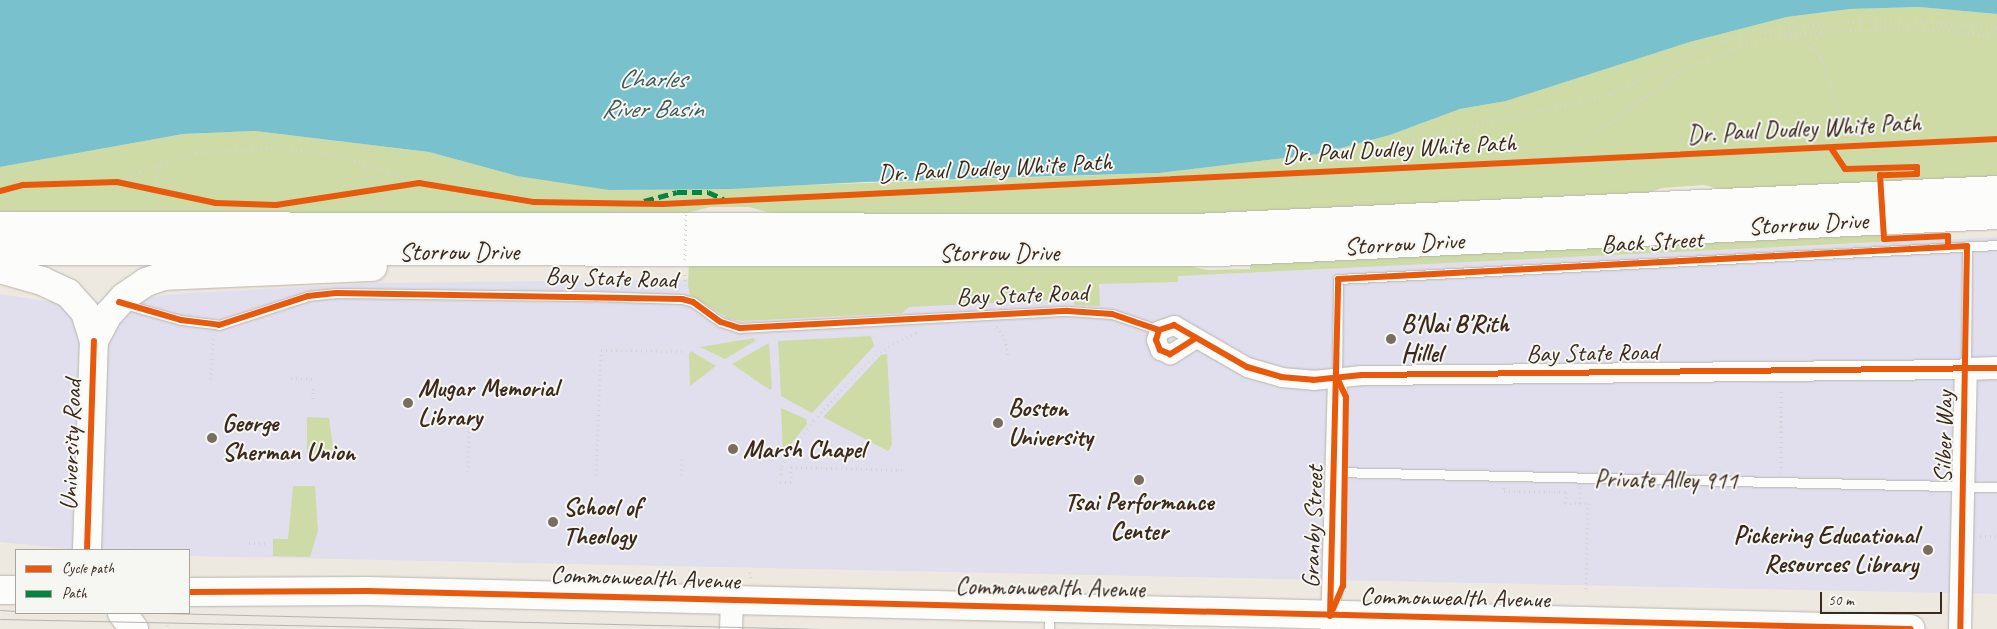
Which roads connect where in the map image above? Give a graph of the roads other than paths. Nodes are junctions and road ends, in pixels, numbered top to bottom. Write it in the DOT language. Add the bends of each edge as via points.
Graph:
graph roads {
  1 [pos="1997,190"];
  2 [pos="1997,215"];
  3 [pos="0,226"];
  4 [pos="1997,245"];
  5 [pos="1967,246"];
  6 [pos="0,251"];
  7 [pos="474,252"];
  8 [pos="0,270"];
  9 [pos="1338,279"];
  10 [pos="52,285"];
  11 [pos="119,302"];
  12 [pos="1159,330"];
  13 [pos="1196,338"];
  14 [pos="94,341"];
  15 [pos="1997,368"];
  16 [pos="1966,369"];
  17 [pos="1337,378"];
  18 [pos="1334,472"];
  19 [pos="1963,486"];
  20 [pos="1997,487"];
  21 [pos="88,549"];
  22 [pos="0,590"];
  23 [pos="15,590"];
  24 [pos="190,592"];
  25 [pos="732,600"];
  26 [pos="123,614"];
  27 [pos="1049,618"];
  28 [pos="1330,622"];
  29 [pos="134,629"];
  30 [pos="731,629"];
  31 [pos="1911,629"];
  32 [pos="1960,629"];
  1 -- 3 [label="main road, Storrow Drive" via="1195,228"];
  2 -- 7 [label="main road, Storrow Drive" via="1219,252"];
  4 -- 5 [label="lane, Back Street"];
  5 -- 9 [label="lane, Back Street"];
  5 -- 16 [label="lane, Silber Way"];
  6 -- 7 [label="main road, Storrow Drive"];
  7 -- 11 [label="main road" via="362,269 163,276 138,286"];
  8 -- 10 [label="main road"];
  9 -- 17 [label="lane, Granby Street"];
  10 -- 11 [label="main road"];
  10 -- 14 [label="main road" via="78,302 85,312"];
  11 -- 12 [label="lane, Bay State Road" via="181,320 219,325 308,296 336,293 682,299 693,302 721,322 740,328 1068,311 1112,314"];
  11 -- 14 [label="main road"];
  12 -- 13 [label="street, Bay State Road" via="1174,325"];
  12 -- 13 [label="street" via="1157,345 1170,354"];
  13 -- 17 [label="street, Bay State Road" via="1231,359 1264,373 1298,379"];
  14 -- 21 [label="main road, University Road"];
  15 -- 16 [label="street, Bay State Road"];
  16 -- 17 [label="street, Bay State Road" via="1362,375"];
  16 -- 19 [label="street, Silber Way"];
  17 -- 18 [label="street, Granby Street"];
  18 -- 19 [label="lane, Private Alley 911"];
  18 -- 28 [label="street, Granby Street"];
  19 -- 20 [label="lane, Private Alley 911"];
  19 -- 32 [label="street, Silber Way"];
  22 -- 23 [label="main road"];
  24 -- 25 [label="main road, Commonwealth Avenue" via="368,591"];
  25 -- 27 [label="main road, Commonwealth Avenue"];
  25 -- 30 [label="street"];
  26 -- 29 [label="main road"];
  27 -- 28 [label="main road, Commonwealth Avenue"];
  28 -- 31 [label="main road, Commonwealth Avenue"];
}
